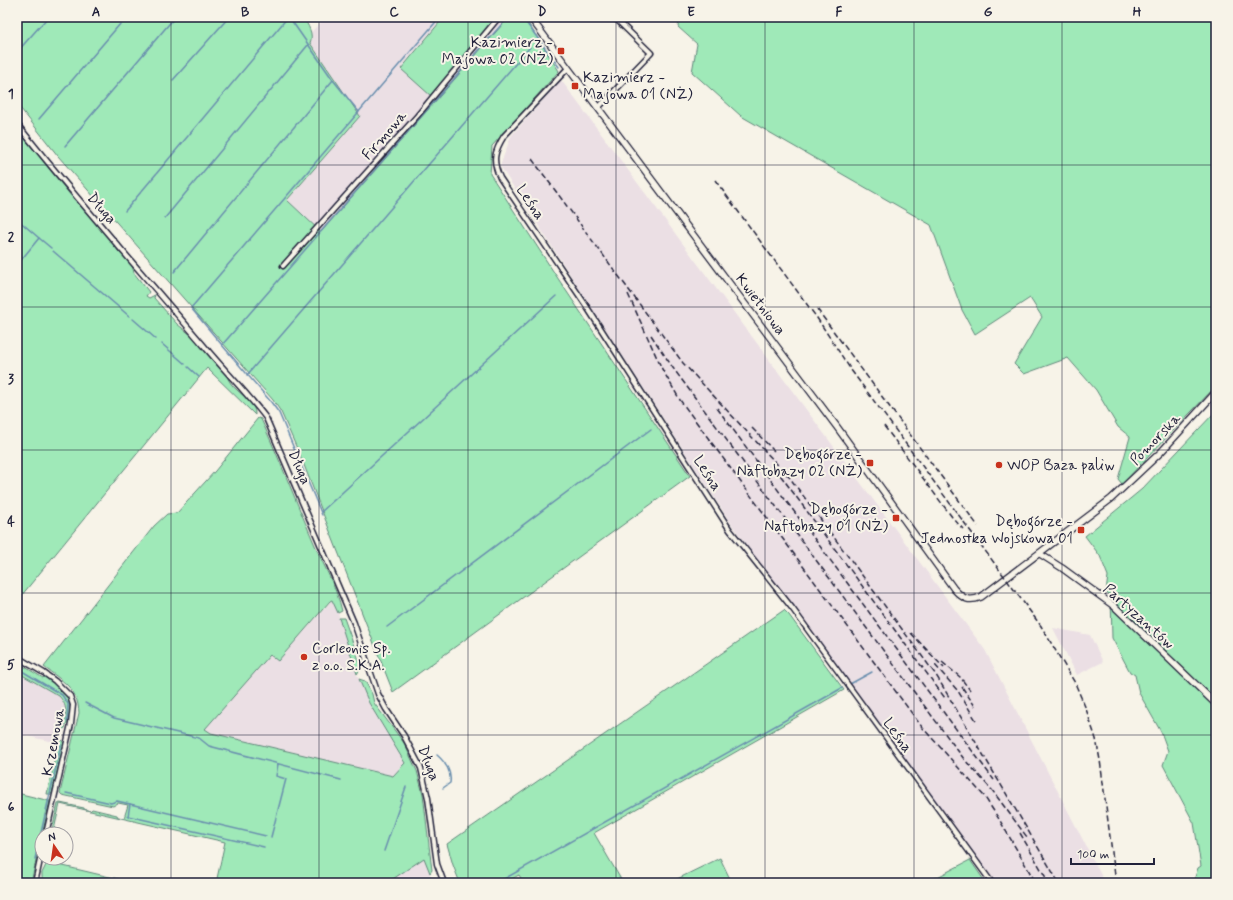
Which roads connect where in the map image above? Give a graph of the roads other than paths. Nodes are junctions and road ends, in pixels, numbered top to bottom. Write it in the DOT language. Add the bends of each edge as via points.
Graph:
graph roads {
  1 [pos="499,17"];
  2 [pos="530,17"];
  3 [pos="614,17"];
  4 [pos="568,68"];
  5 [pos="598,108"];
  6 [pos="17,124"];
  7 [pos="283,266"];
  8 [pos="1216,392"];
  9 [pos="1040,554"];
  10 [pos="975,600"];
  11 [pos="17,657"];
  12 [pos="1216,704"];
  13 [pos="48,826"];
  14 [pos="39,866"];
  15 [pos="35,883"];
  16 [pos="444,883"];
  17 [pos="992,883"];
  1 -- 7 [label="street, Firmowa" via="412,122"];
  2 -- 4 [label="street, Kwietniowa"];
  3 -- 5 [label="street" via="651,53"];
  4 -- 5 [label="street, Kwietniowa"];
  4 -- 17 [label="street, Leśna" via="504,136 495,155 500,178 730,530 792,608"];
  5 -- 10 [label="street, Kwietniowa" via="837,427 954,589 967,599"];
  6 -- 16 [label="street, Długa" via="266,418 354,623 378,694 421,768 437,864"];
  8 -- 9 [label="street, Pomorska" via="1161,452 1111,499"];
  9 -- 10 [label="street, Pomorska"];
  9 -- 12 [label="street, Partyzantów" via="1114,606"];
  11 -- 13 [label="street, Krzemowa" via="55,681 70,696 73,705"];
  14 -- 15 [label="street"];
}
